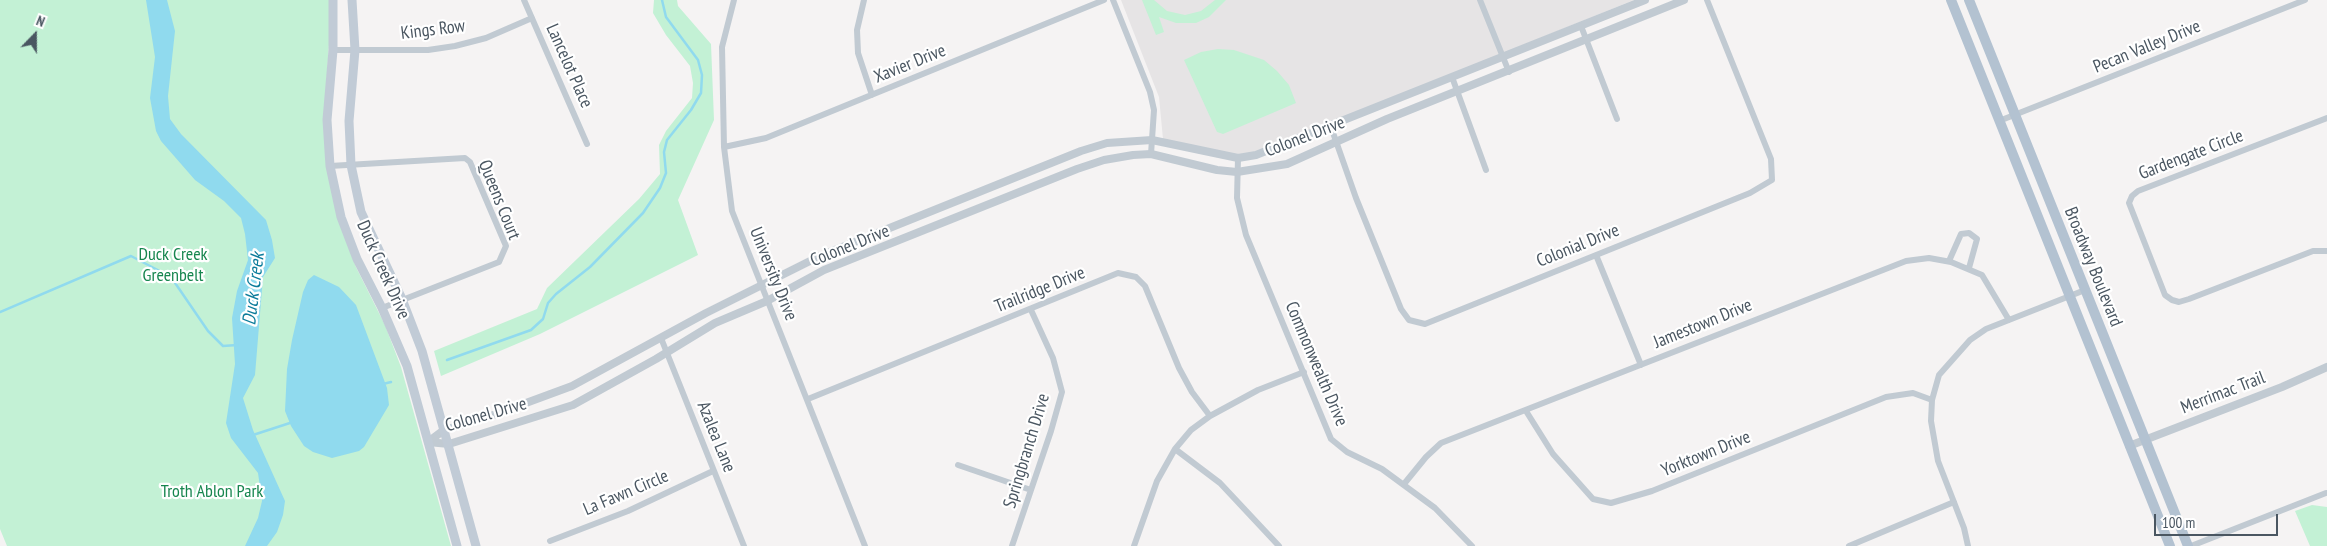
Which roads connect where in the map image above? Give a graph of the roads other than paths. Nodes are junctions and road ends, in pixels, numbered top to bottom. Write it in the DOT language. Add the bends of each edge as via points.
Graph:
graph roads {
  1 [pos="332,0"];
  2 [pos="352,0"];
  3 [pos="524,0"];
  4 [pos="734,0"];
  5 [pos="864,0"];
  6 [pos="1104,0"];
  7 [pos="1113,0"];
  8 [pos="1480,0"];
  9 [pos="1645,0"];
  10 [pos="1684,0"];
  11 [pos="1707,0"];
  12 [pos="2306,0"];
  13 [pos="1970,2"];
  14 [pos="1952,4"];
  15 [pos="532,18"];
  16 [pos="1581,26"];
  17 [pos="1586,40"];
  18 [pos="333,50"];
  19 [pos="355,50"];
  20 [pos="1502,56"];
  21 [pos="1509,72"];
  22 [pos="1452,77"];
  23 [pos="1457,91"];
  24 [pos="872,96"];
  25 [pos="2015,115"];
  26 [pos="2327,118"];
  27 [pos="1617,119"];
  28 [pos="1999,122"];
  29 [pos="1331,127"];
  30 [pos="1152,140"];
  31 [pos="1337,143"];
  32 [pos="587,144"];
  33 [pos="724,147"];
  34 [pos="1151,154"];
  35 [pos="1238,158"];
  36 [pos="351,164"];
  37 [pos="330,166"];
  38 [pos="1486,170"];
  39 [pos="1237,172"];
  40 [pos="2327,251"];
  41 [pos="1596,255"];
  42 [pos="1949,261"];
  43 [pos="1969,268"];
  44 [pos="761,286"];
  45 [pos="2085,290"];
  46 [pos="2069,296"];
  47 [pos="402,299"];
  48 [pos="767,301"];
  49 [pos="382,308"];
  50 [pos="1031,310"];
  51 [pos="2008,320"];
  52 [pos="661,338"];
  53 [pos="667,353"];
  54 [pos="1641,365"];
  55 [pos="2327,367"];
  56 [pos="1304,372"];
  57 [pos="808,399"];
  58 [pos="1932,400"];
  59 [pos="1526,411"];
  60 [pos="1210,416"];
  61 [pos="444,430"];
  62 [pos="2145,439"];
  63 [pos="428,442"];
  64 [pos="449,444"];
  65 [pos="2130,446"];
  66 [pos="1175,449"];
  67 [pos="958,465"];
  68 [pos="713,471"];
  69 [pos="1404,484"];
  70 [pos="1031,490"];
  71 [pos="2326,493"];
  72 [pos="1954,502"];
  73 [pos="550,540"];
  74 [pos="1275,545"];
  75 [pos="457,546"];
  76 [pos="476,546"];
  77 [pos="744,546"];
  78 [pos="865,546"];
  79 [pos="1012,546"];
  80 [pos="1134,546"];
  81 [pos="1472,546"];
  82 [pos="1849,546"];
  83 [pos="1968,546"];
  84 [pos="2170,546"];
  85 [pos="2190,546"];
  1 -- 18 [label="main road, Duck Creek Drive"];
  2 -- 19 [label="main road, Duck Creek Drive"];
  3 -- 15 [label="street, Lancelot Place"];
  4 -- 33 [label="street, University Drive" via="722,47"];
  5 -- 24 [label="street" via="857,30 858,53"];
  6 -- 24 [label="street, Xavier Drive"];
  7 -- 30 [label="street" via="1150,92 1154,110"];
  8 -- 20 [label="street"];
  9 -- 16 [label="street, Colonel Drive"];
  10 -- 17 [label="street, Colonel Drive"];
  11 -- 41 [label="street, Colonial Drive" via="1771,159 1772,180 1750,193"];
  12 -- 25 [label="street, Pecan Valley Drive"];
  13 -- 14 [label="main road"];
  13 -- 25 [label="main road, Broadway Boulevard"];
  14 -- 28 [label="main road, Broadway Boulevard"];
  15 -- 19 [label="street, Kings Row" via="486,38 455,46 428,50"];
  15 -- 32 [label="street, Lancelot Place"];
  16 -- 17 [label="street"];
  16 -- 20 [label="street, Colonel Drive"];
  17 -- 21 [label="street, Colonel Drive"];
  17 -- 27 [label="street"];
  18 -- 19 [label="street, Kings Row"];
  18 -- 37 [label="main road, Duck Creek Drive" via="327,120"];
  19 -- 36 [label="main road, Duck Creek Drive" via="349,121"];
  20 -- 21 [label="street"];
  20 -- 22 [label="street, Colonel Drive"];
  21 -- 23 [label="street, Colonel Drive"];
  22 -- 23 [label="street"];
  22 -- 29 [label="street, Colonel Drive"];
  23 -- 31 [label="street, Colonel Drive"];
  23 -- 38 [label="street"];
  24 -- 33 [label="street, Xavier Drive" via="766,138"];
  25 -- 28 [label="street, Pecan Valley Drive"];
  25 -- 45 [label="main road, Broadway Boulevard"];
  26 -- 40 [label="street, Gardengate Circle" via="2138,191 2129,203 2165,295 2180,302 2313,251"];
  28 -- 46 [label="main road, Broadway Boulevard"];
  29 -- 31 [label="street, Colonial Drive"];
  29 -- 35 [label="street, Colonel Drive" via="1256,155"];
  30 -- 34 [label="street"];
  30 -- 35 [label="street, Colonel Drive"];
  30 -- 44 [label="street, Colonel Drive" via="1107,143 1081,152 852,242"];
  31 -- 39 [label="street, Colonel Drive" via="1287,164"];
  31 -- 41 [label="street, Colonial Drive" via="1363,217 1401,309 1409,320 1424,324"];
  33 -- 44 [label="street, University Drive" via="732,211"];
  34 -- 39 [label="street, Colonel Drive"];
  34 -- 48 [label="street, Colonel Drive" via="1104,160 1077,169 824,270"];
  35 -- 39 [label="street, Commonwealth Drive"];
  36 -- 37 [label="street, Queens Court"];
  36 -- 47 [label="main road, Duck Creek Drive" via="361,212"];
  36 -- 47 [label="street, Queens Court" via="465,158 470,162 506,246 499,262"];
  37 -- 49 [label="main road, Duck Creek Drive" via="341,217 357,259"];
  39 -- 56 [label="street, Commonwealth Drive" via="1237,198 1246,235"];
  41 -- 54 [label="street"];
  42 -- 43 [label="street, Jamestown Drive"];
  42 -- 43 [label="street" via="1960,234 1970,233 1977,239"];
  42 -- 54 [label="street, Jamestown Drive" via="1929,258 1906,261"];
  43 -- 51 [label="street, Jamestown Drive" via="1982,275"];
  44 -- 48 [label="street, University Drive"];
  44 -- 52 [label="street, Colonel Drive"];
  45 -- 46 [label="street"];
  45 -- 62 [label="main road, Broadway Boulevard"];
  46 -- 51 [label="street"];
  46 -- 65 [label="main road, Broadway Boulevard"];
  47 -- 49 [label="street, Queens Court"];
  47 -- 61 [label="main road, Duck Creek Drive" via="422,351"];
  48 -- 53 [label="street, Colonel Drive" via="715,323"];
  48 -- 57 [label="street, University Drive"];
  49 -- 63 [label="main road, Duck Creek Drive" via="407,366"];
  50 -- 57 [label="street, Trailridge Drive"];
  50 -- 60 [label="street, Trailridge Drive" via="1118,273 1136,277 1145,286 1192,392"];
  50 -- 70 [label="street, Springbranch Drive" via="1052,358 1062,392"];
  51 -- 58 [label="street" via="1970,340 1940,375"];
  52 -- 53 [label="street, Azalea Lane"];
  52 -- 61 [label="street, Colonel Drive" via="546,398"];
  53 -- 64 [label="street, Colonel Drive" via="573,405"];
  53 -- 68 [label="street, Azalea Lane"];
  54 -- 59 [label="street, Jamestown Drive"];
  55 -- 62 [label="street, Merrimac Trail"];
  56 -- 60 [label="street" via="1258,390"];
  56 -- 69 [label="street, Commonwealth Drive" via="1331,439 1347,452"];
  57 -- 78 [label="street, University Drive"];
  58 -- 59 [label="street, Yorktown Drive" via="1913,393 1886,397 1652,491 1611,503 1593,499 1553,454"];
  58 -- 72 [label="street" via="1931,421 1938,461"];
  59 -- 69 [label="street, Jamestown Drive" via="1442,443"];
  60 -- 66 [label="street" via="1190,430"];
  61 -- 63 [label="street, Colonel Drive"];
  61 -- 64 [label="main road, Duck Creek Drive"];
  62 -- 65 [label="street, Merrimac Trail"];
  62 -- 85 [label="main road, Broadway Boulevard"];
  63 -- 64 [label="street, Colonel Drive"];
  63 -- 75 [label="main road, Duck Creek Drive"];
  64 -- 76 [label="main road, Duck Creek Drive"];
  65 -- 84 [label="main road, Broadway Boulevard"];
  66 -- 74 [label="street" via="1220,483"];
  66 -- 80 [label="street" via="1157,481"];
  67 -- 70 [label="street"];
  68 -- 73 [label="street, La Fawn Circle" via="628,511"];
  68 -- 77 [label="street, Azalea Lane"];
  69 -- 81 [label="street, Commonwealth Drive" via="1435,508"];
  70 -- 79 [label="street, Springbranch Drive"];
  71 -- 85 [label="street"];
  72 -- 82 [label="street"];
  72 -- 83 [label="street"];
}
